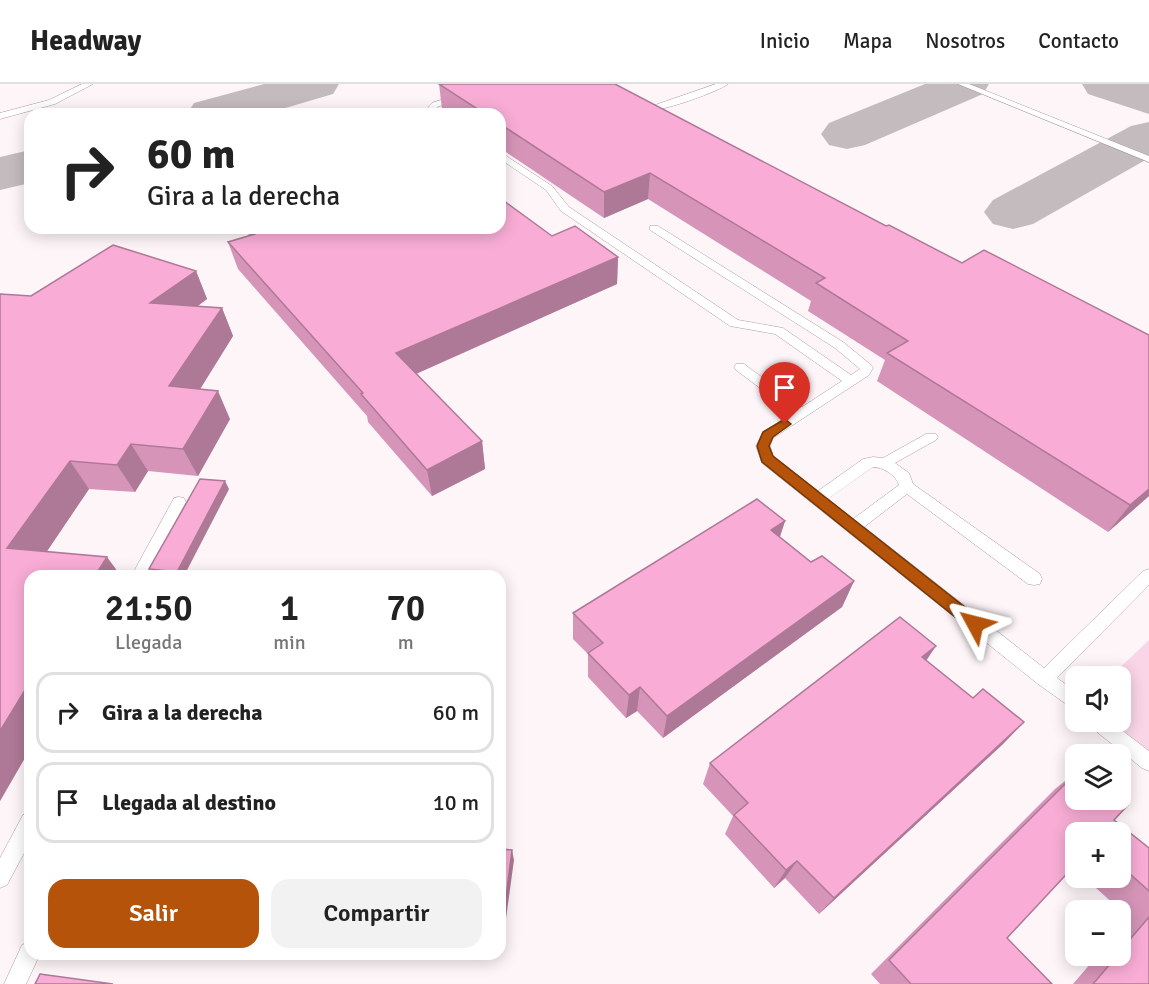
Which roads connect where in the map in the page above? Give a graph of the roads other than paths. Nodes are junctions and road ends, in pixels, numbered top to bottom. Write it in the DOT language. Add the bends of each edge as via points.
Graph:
graph roads {
  1 [pos="89,84"];
  2 [pos="498,84"];
  3 [pos="724,84"];
  4 [pos="962,84"];
  5 [pos="625,104"];
  6 [pos="30,108"];
  7 [pos="432,108"];
  8 [pos="24,110"];
  9 [pos="0,116"];
  10 [pos="506,159"];
  11 [pos="1149,159"];
  12 [pos="654,228"];
  13 [pos="740,367"];
  14 [pos="850,381"];
  15 [pos="802,412"];
  16 [pos="931,437"];
  17 [pos="885,463"];
  18 [pos="907,488"];
  19 [pos="818,500"];
  20 [pos="179,502"];
  21 [pos="853,527"];
  22 [pos="143,570"];
  23 [pos="1149,575"];
  24 [pos="1034,579"];
  25 [pos="1044,679"];
  26 [pos="1065,695"];
  27 [pos="1111,732"];
  28 [pos="1149,762"];
  29 [pos="24,833"];
  30 [pos="0,878"];
  31 [pos="27,960"];
  32 [pos="15,984"];
  1 -- 6 [label="lane"];
  2 -- 7 [label="lane"];
  3 -- 5 [label="lane" via="653,109 634,109"];
  4 -- 11 [label="lane"];
  8 -- 9 [label="lane"];
  10 -- 14 [label="lane" via="549,188 565,209 734,323 779,332"];
  12 -- 14 [label="lane" via="865,363 865,372"];
  13 -- 15 [label="lane"];
  14 -- 15 [label="lane"];
  15 -- 19 [label="lane" via="768,435 763,446 767,459"];
  16 -- 17 [label="lane"];
  17 -- 18 [label="lane" via="904,477"];
  17 -- 19 [label="lane" via="868,463"];
  18 -- 21 [label="lane"];
  18 -- 24 [label="lane"];
  19 -- 21 [label="lane"];
  20 -- 22 [label="lane"];
  21 -- 25 [label="lane"];
  23 -- 25 [label="lane"];
  25 -- 26 [label="lane"];
  27 -- 28 [label="lane"];
  29 -- 30 [label="lane"];
  31 -- 32 [label="lane"];
}
